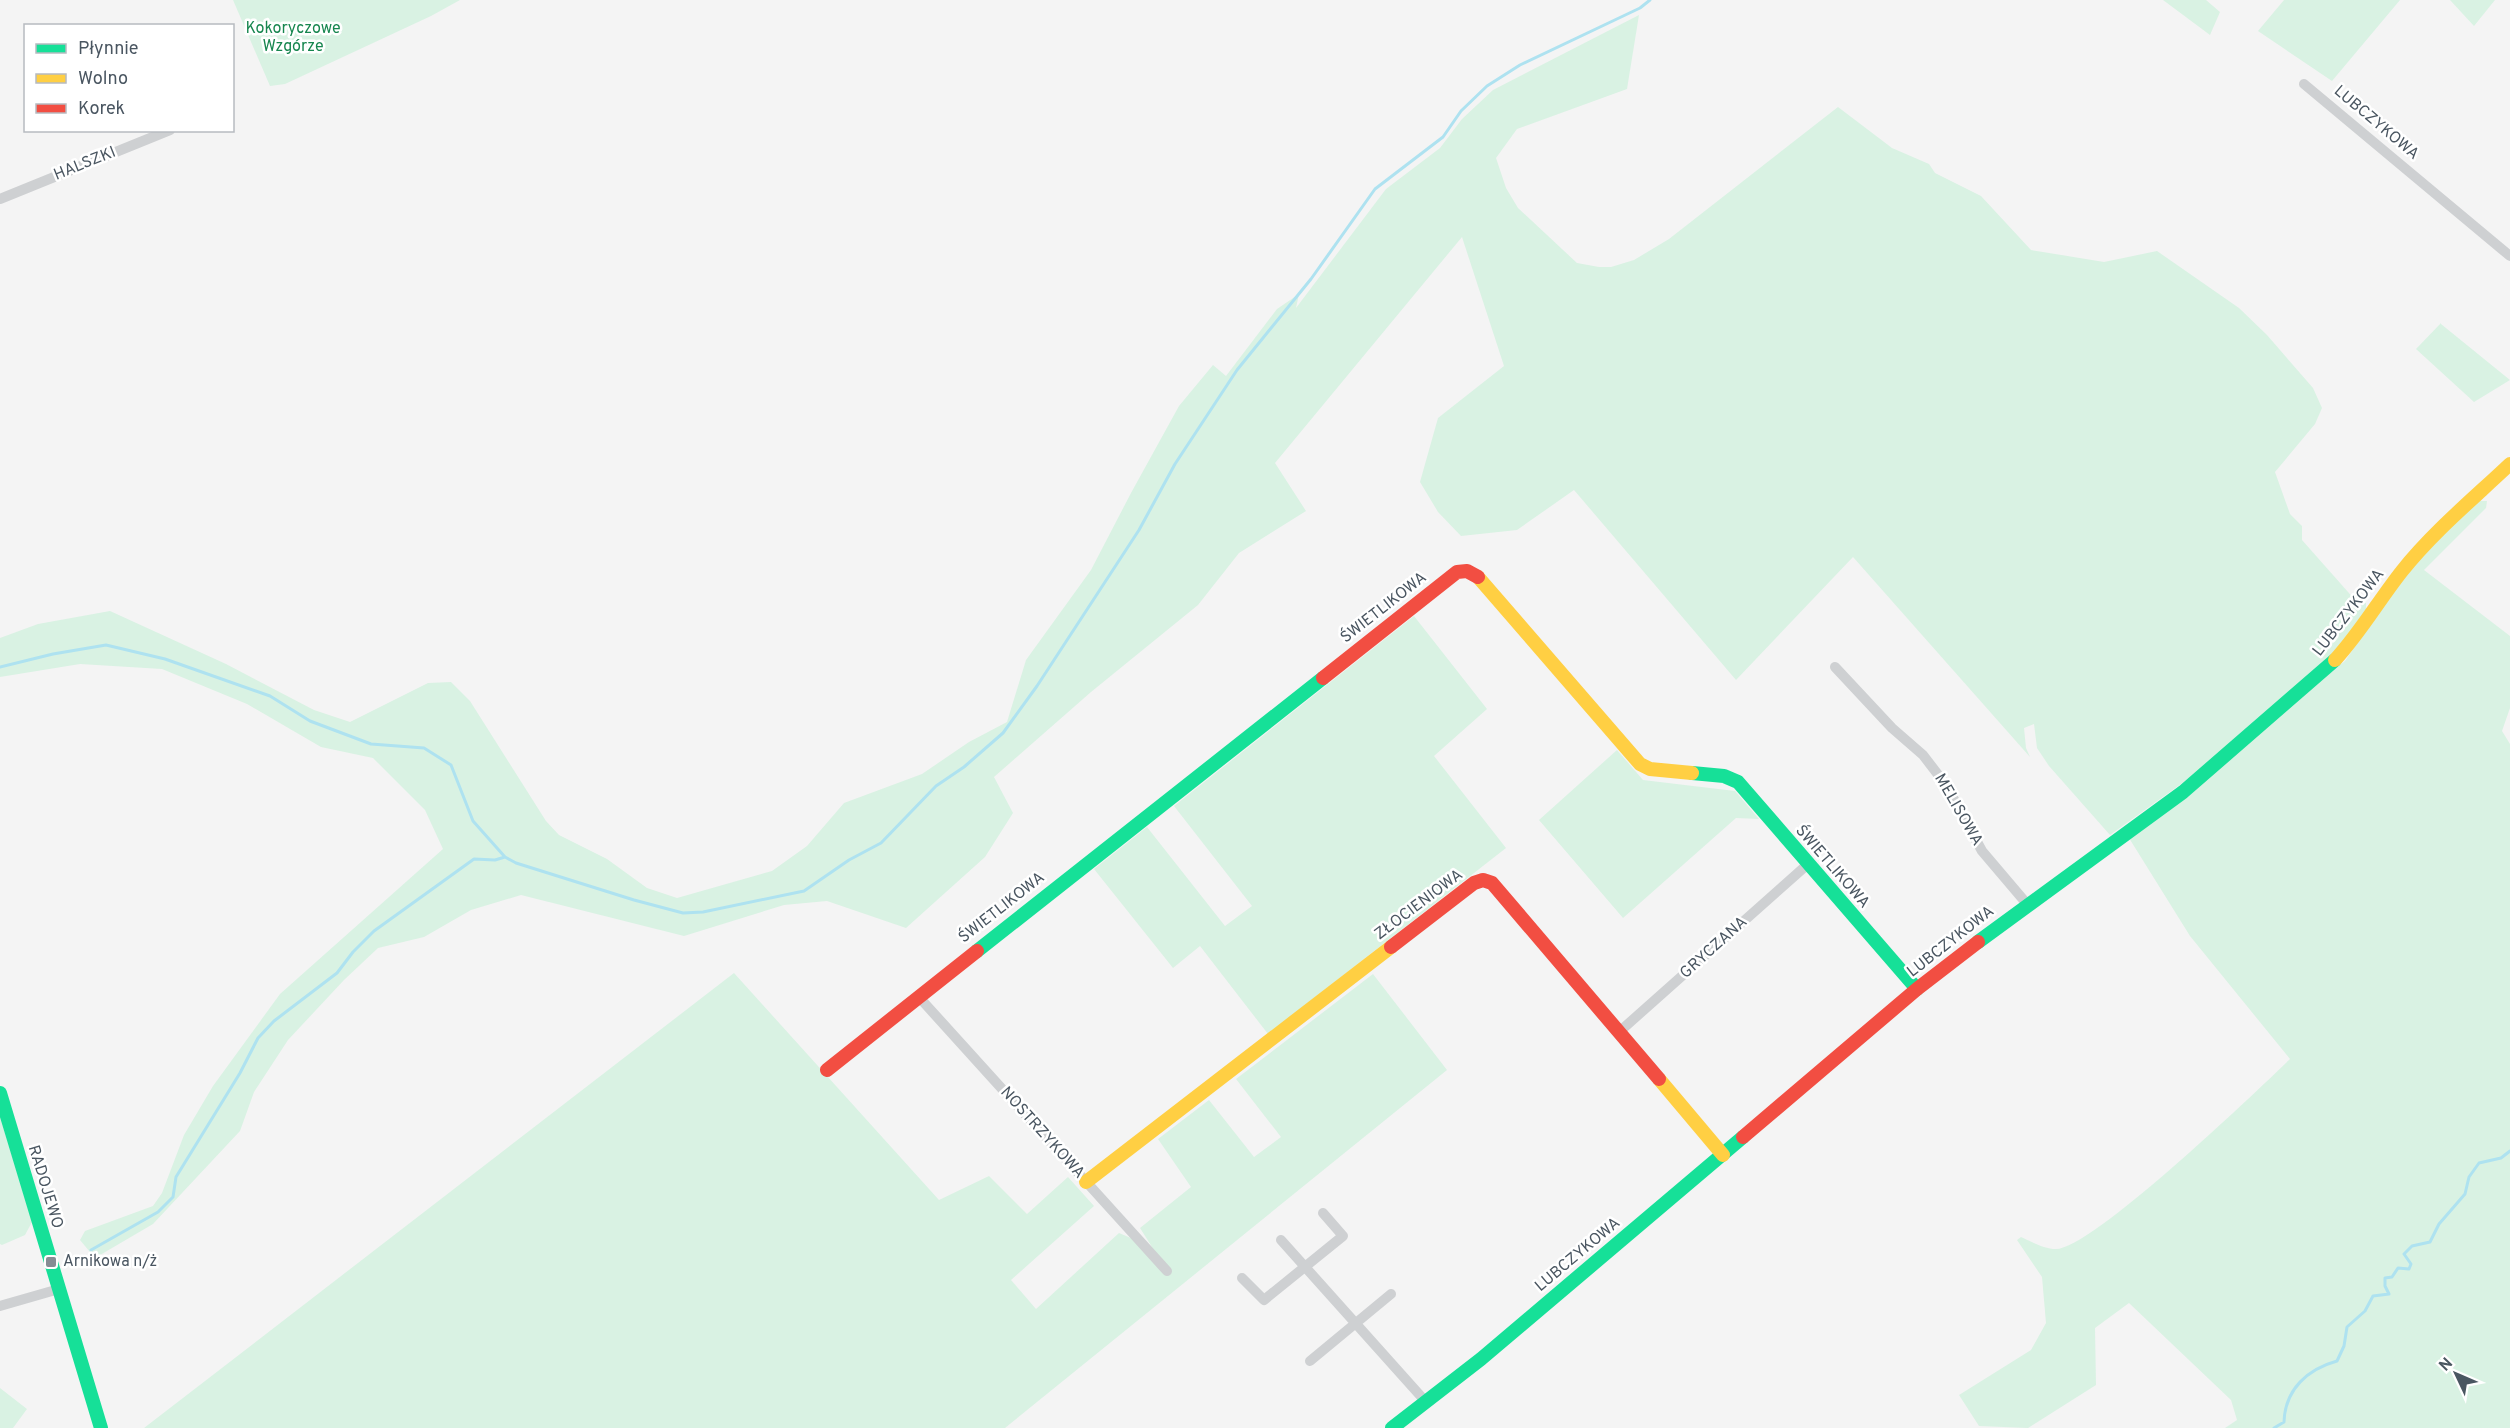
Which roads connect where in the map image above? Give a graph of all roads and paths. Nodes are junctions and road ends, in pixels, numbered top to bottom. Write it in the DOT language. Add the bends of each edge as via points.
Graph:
graph roads {
  1 [pos="2304,84"];
  2 [pos="165,132"];
  3 [pos="0,199"];
  4 [pos="2510,256"];
  5 [pos="2510,464"];
  6 [pos="1835,667"];
  7 [pos="1808,864"];
  8 [pos="2027,903"];
  9 [pos="1917,989"];
  10 [pos="918,996"];
  11 [pos="1619,1032"];
  12 [pos="827,1070"];
  13 [pos="0,1093"];
  14 [pos="1723,1155"];
  15 [pos="1086,1182"];
  16 [pos="1323,1213"];
  17 [pos="1281,1240"];
  18 [pos="1304,1269"];
  19 [pos="1167,1271"];
  20 [pos="1242,1278"];
  21 [pos="59,1289"];
  22 [pos="1391,1294"];
  23 [pos="0,1306"];
  24 [pos="1355,1325"];
  25 [pos="1310,1361"];
  26 [pos="1426,1402"];
  27 [pos="101,1428"];
  28 [pos="1392,1428"];
  1 -- 4 [label="street, LUBCZYKOWA"];
  2 -- 3 [label="street, HALSZKI"];
  5 -- 8 [label="street, LUBCZYKOWA" via="2424,545 2332,664 2182,792"];
  6 -- 8 [label="street, MELISOWA" via="1923,755 1946,785 1982,852"];
  7 -- 9 [label="street, ŚWIETLIKOWA"];
  7 -- 10 [label="street, ŚWIETLIKOWA" via="1738,782 1724,776 1640,764 1476,575 1457,572"];
  7 -- 11 [label="street, GRYCZANA"];
  8 -- 9 [label="street, LUBCZYKOWA"];
  9 -- 14 [label="street, LUBCZYKOWA"];
  10 -- 12 [label="street, ŚWIETLIKOWA"];
  10 -- 15 [label="street, NOSTRZYKOWA"];
  11 -- 14 [label="street, ZŁOCIENIOWA"];
  11 -- 15 [label="street, ZŁOCIENIOWA" via="1492,883 1484,880 1474,883"];
  13 -- 21 [label="street, RADOJEWO"];
  14 -- 26 [label="street, LUBCZYKOWA"];
  15 -- 19 [label="street, NOSTRZYKOWA"];
  16 -- 18 [label="street" via="1343,1236"];
  17 -- 18 [label="street"];
  18 -- 20 [label="street" via="1264,1300"];
  18 -- 24 [label="street"];
  21 -- 23 [label="street"];
  21 -- 27 [label="street, RADOJEWO"];
  22 -- 24 [label="street"];
  24 -- 25 [label="street"];
  24 -- 26 [label="street"];
  26 -- 28 [label="street, LUBCZYKOWA"];
}
